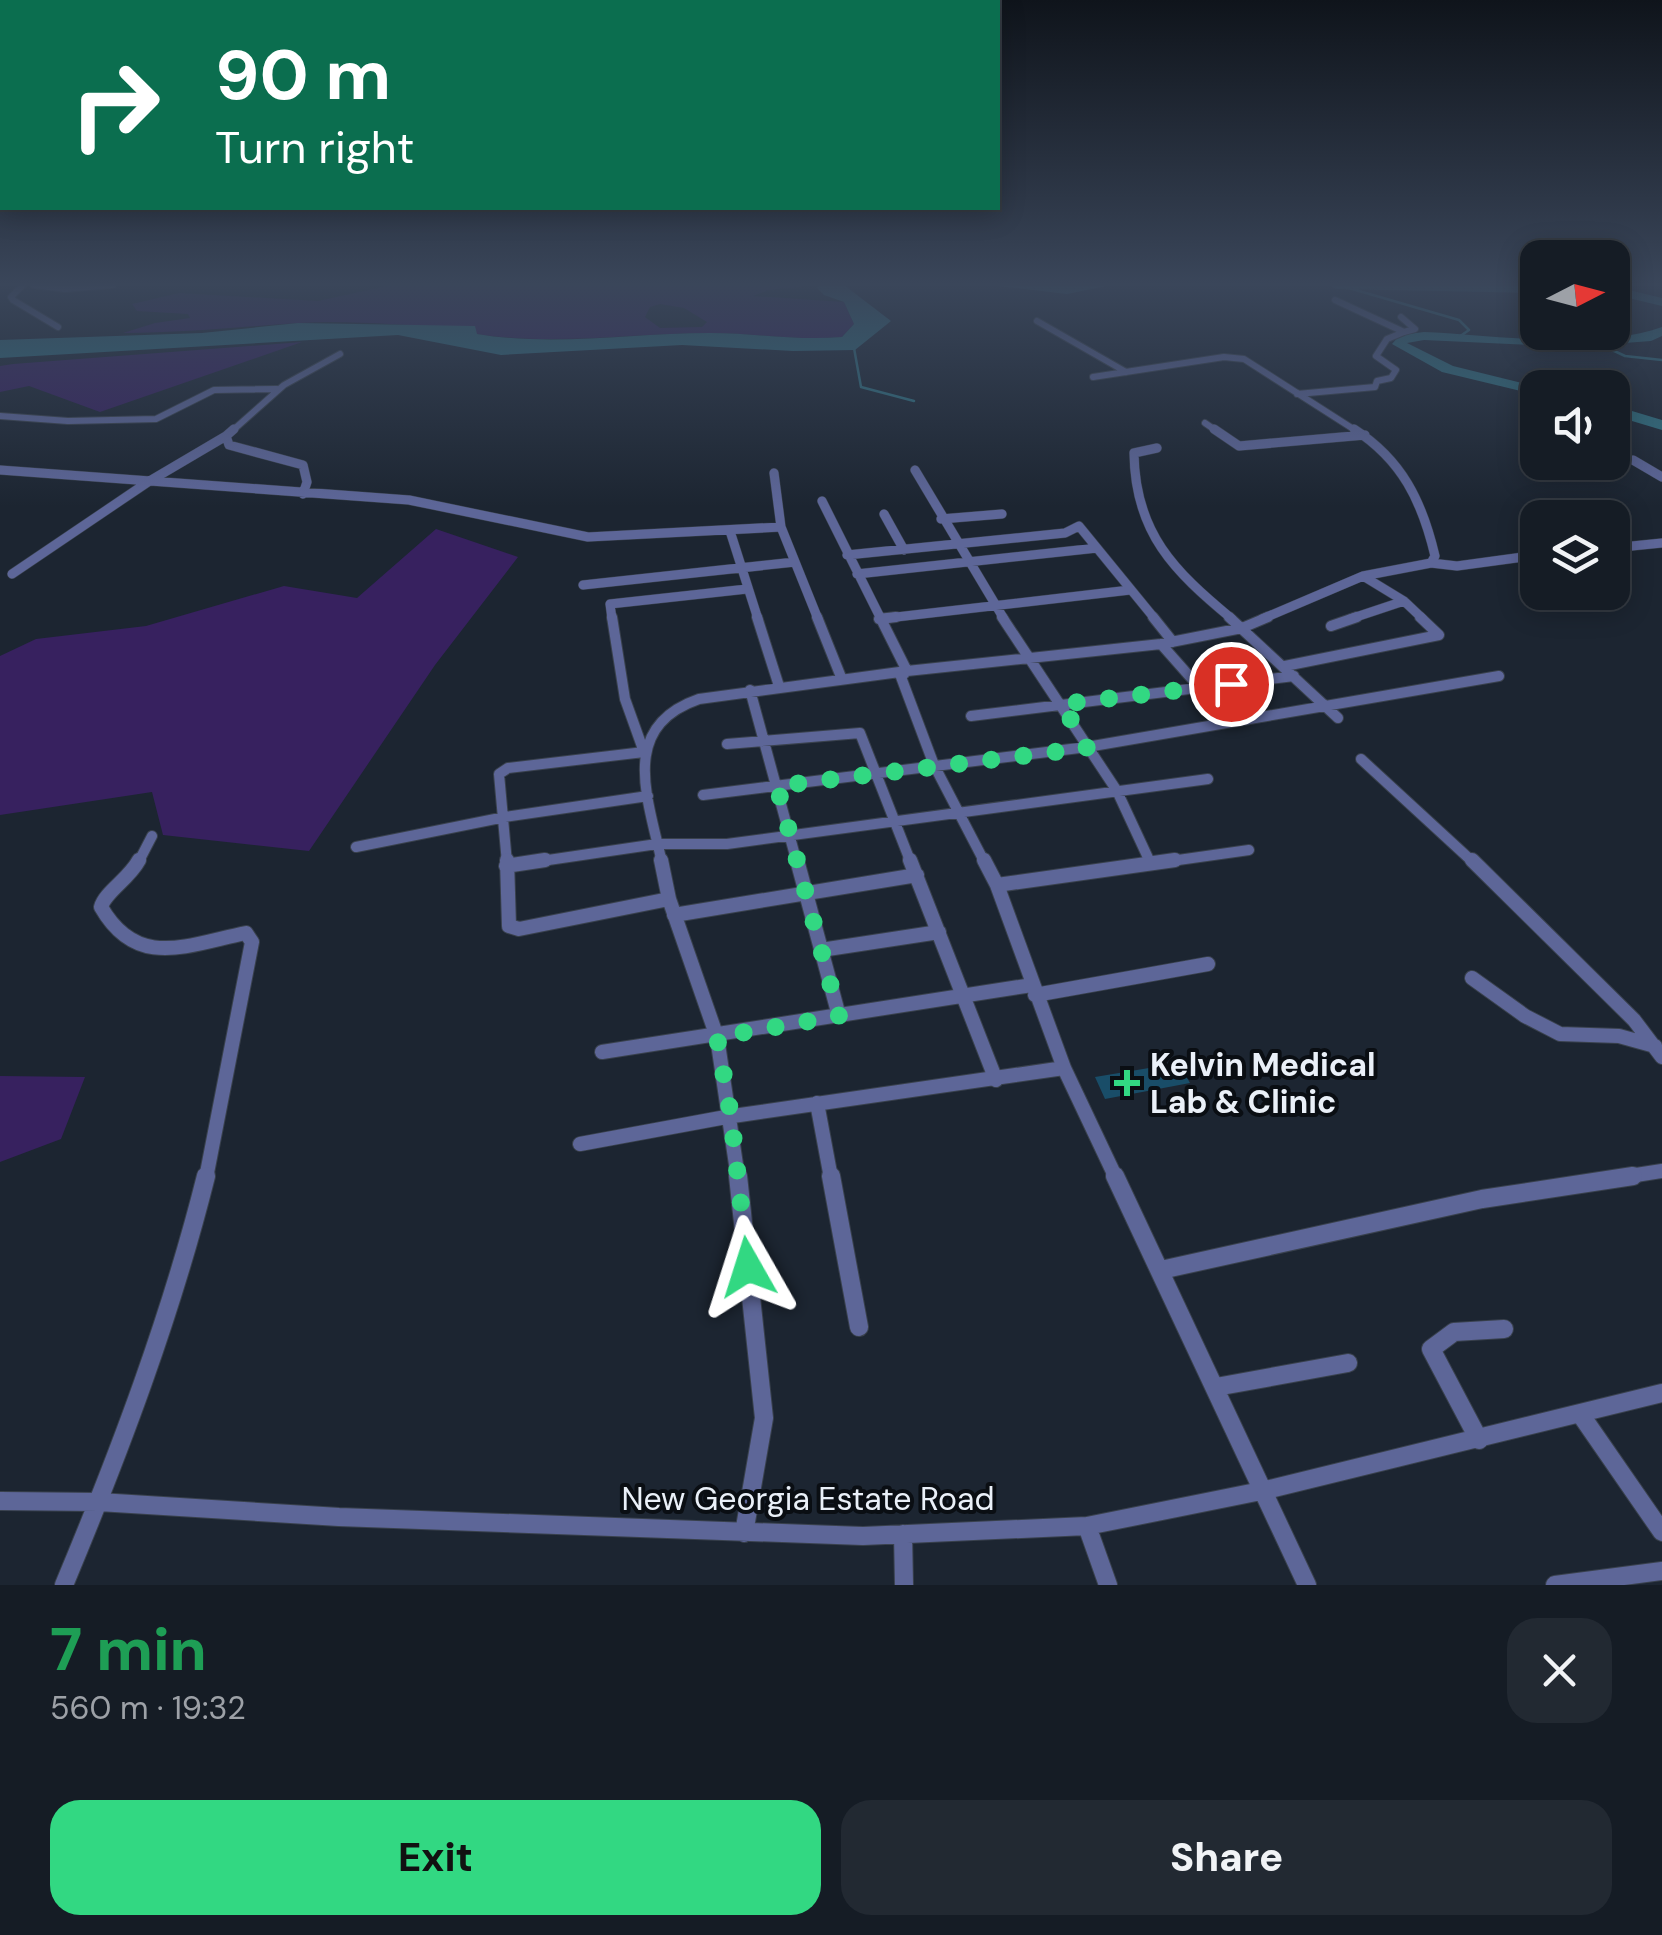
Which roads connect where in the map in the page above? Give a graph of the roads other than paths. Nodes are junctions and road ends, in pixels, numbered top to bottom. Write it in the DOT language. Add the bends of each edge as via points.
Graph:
graph roads {
  1 [pos="331,359"];
  2 [pos="1106,359"];
  3 [pos="1222,359"];
  4 [pos="1242,359"];
  5 [pos="1380,359"];
  6 [pos="1126,372"];
  7 [pos="1093,377"];
  8 [pos="277,389"];
  9 [pos="1297,394"];
  10 [pos="0,416"];
  11 [pos="1205,422"];
  12 [pos="1365,434"];
  13 [pos="226,436"];
  14 [pos="1157,448"];
  15 [pos="1633,460"];
  16 [pos="0,470"];
  17 [pos="915,470"];
  18 [pos="774,473"];
  19 [pos="1662,478"];
  20 [pos="148,482"];
  21 [pos="303,494"];
  22 [pos="822,501"];
  23 [pos="884,514"];
  24 [pos="1002,514"];
  25 [pos="941,519"];
  26 [pos="781,527"];
  27 [pos="730,531"];
  28 [pos="1662,543"];
  29 [pos="957,544"];
  30 [pos="1630,546"];
  31 [pos="1096,548"];
  32 [pos="904,550"];
  33 [pos="847,555"];
  34 [pos="1520,557"];
  35 [pos="795,562"];
  36 [pos="968,562"];
  37 [pos="1431,563"];
  38 [pos="740,568"];
  39 [pos="12,574"];
  40 [pos="857,574"];
  41 [pos="1363,576"];
  42 [pos="583,586"];
  43 [pos="747,589"];
  44 [pos="1130,590"];
  45 [pos="1404,601"];
  46 [pos="996,606"];
  47 [pos="879,619"];
  48 [pos="1331,626"];
  49 [pos="1242,628"];
  50 [pos="1167,643"];
  51 [pos="1030,655"];
  52 [pos="1284,666"];
  53 [pos="907,671"];
  54 [pos="1294,676"];
  55 [pos="1499,676"];
  56 [pos="840,677"];
  57 [pos="779,686"];
  58 [pos="1199,687"];
  59 [pos="750,690"];
  60 [pos="1062,704"];
  61 [pos="1325,706"];
  62 [pos="970,716"];
  63 [pos="1338,718"];
  64 [pos="764,742"];
  65 [pos="727,744"];
  66 [pos="1087,748"];
  67 [pos="644,752"];
  68 [pos="1361,760"];
  69 [pos="934,765"];
  70 [pos="876,773"];
  71 [pos="1208,779"];
  72 [pos="777,786"];
  73 [pos="1117,791"];
  74 [pos="648,796"];
  75 [pos="702,796"];
  76 [pos="960,812"];
  77 [pos="505,816"];
  78 [pos="897,820"];
  79 [pos="790,834"];
  80 [pos="152,836"];
  81 [pos="657,844"];
  82 [pos="356,847"];
  83 [pos="1249,850"];
  84 [pos="1150,862"];
  85 [pos="506,866"];
  86 [pos="918,875"];
  87 [pos="997,885"];
  88 [pos="806,893"];
  89 [pos="669,899"];
  90 [pos="674,915"];
  91 [pos="939,932"];
  92 [pos="821,950"];
  93 [pos="1208,964"];
  94 [pos="1472,978"];
  95 [pos="1033,990"];
  96 [pos="964,996"];
  97 [pos="839,1016"];
  98 [pos="717,1037"];
  99 [pos="602,1052"];
  100 [pos="1659,1052"];
  101 [pos="1064,1068"];
  102 [pos="996,1080"];
  103 [pos="817,1103"];
  104 [pos="731,1116"];
  105 [pos="580,1144"];
  106 [pos="1662,1171"];
  107 [pos="1160,1270"];
  108 [pos="860,1327"];
  109 [pos="1504,1329"];
  110 [pos="1348,1363"];
  111 [pos="1216,1387"];
  112 [pos="1662,1394"];
  113 [pos="1581,1415"];
  114 [pos="1480,1440"];
  115 [pos="1266,1490"];
  116 [pos="0,1501"];
  117 [pos="99,1502"];
  118 [pos="1087,1526"];
  119 [pos="1662,1532"];
  120 [pos="744,1533"];
  121 [pos="903,1534"];
  122 [pos="1662,1571"];
  123 [pos="64,1585"];
  124 [pos="904,1585"];
  125 [pos="1108,1585"];
  126 [pos="1308,1585"];
  127 [pos="1555,1585"];
  1 -- 8 [label="street"];
  2 -- 6 [label="street"];
  3 -- 6 [label="street"];
  4 -- 9 [label="street"];
  5 -- 9 [label="street" via="1396,370 1375,386"];
  6 -- 7 [label="street"];
  8 -- 10 [label="street" via="214,390 156,419"];
  8 -- 13 [label="street"];
  9 -- 12 [label="street"];
  11 -- 12 [label="street" via="1238,446"];
  12 -- 37 [label="street" via="1397,464 1421,508"];
  13 -- 20 [label="street"];
  13 -- 21 [label="street" via="230,445 303,464"];
  14 -- 49 [label="street" via="1134,453 1144,522 1197,593"];
  15 -- 19 [label="street"];
  16 -- 20 [label="street"];
  17 -- 25 [label="street"];
  18 -- 26 [label="street"];
  20 -- 21 [label="street"];
  20 -- 39 [label="street"];
  21 -- 27 [label="street" via="426,503 588,537"];
  22 -- 33 [label="street"];
  23 -- 32 [label="street"];
  24 -- 25 [label="street"];
  25 -- 29 [label="street"];
  26 -- 27 [label="street"];
  26 -- 35 [label="street"];
  27 -- 38 [label="street"];
  28 -- 30 [label="street"];
  29 -- 31 [label="street" via="1079,526"];
  29 -- 32 [label="street"];
  29 -- 36 [label="street"];
  31 -- 36 [label="street"];
  31 -- 44 [label="street"];
  32 -- 33 [label="street"];
  33 -- 40 [label="street"];
  34 -- 37 [label="street"];
  35 -- 38 [label="street"];
  35 -- 56 [label="street"];
  36 -- 40 [label="street"];
  36 -- 46 [label="street"];
  37 -- 41 [label="street"];
  38 -- 42 [label="street"];
  38 -- 43 [label="street"];
  40 -- 47 [label="street"];
  41 -- 45 [label="street"];
  41 -- 49 [label="street"];
  43 -- 57 [label="street"];
  43 -- 67 [label="street" via="610,604 625,698"];
  44 -- 46 [label="street"];
  44 -- 50 [label="street"];
  45 -- 48 [label="street"];
  45 -- 52 [label="street" via="1440,635"];
  46 -- 47 [label="street"];
  46 -- 51 [label="street"];
  47 -- 53 [label="street"];
  49 -- 50 [label="street"];
  49 -- 52 [label="street"];
  50 -- 51 [label="street"];
  50 -- 58 [label="street"];
  51 -- 53 [label="street"];
  51 -- 60 [label="street"];
  52 -- 54 [label="street"];
  53 -- 56 [label="street"];
  53 -- 69 [label="street" via="901,684"];
  54 -- 58 [label="street"];
  54 -- 61 [label="street"];
  55 -- 61 [label="street"];
  56 -- 57 [label="street"];
  57 -- 59 [label="street"];
  58 -- 60 [label="street"];
  59 -- 64 [label="street"];
  59 -- 67 [label="street" via="676,707 655,726"];
  60 -- 62 [label="street"];
  60 -- 66 [label="street"];
  61 -- 63 [label="street"];
  61 -- 66 [label="street"];
  64 -- 65 [label="street"];
  64 -- 70 [label="street" via="856,731"];
  64 -- 72 [label="street"];
  66 -- 69 [label="street"];
  66 -- 73 [label="street"];
  67 -- 74 [label="street"];
  67 -- 77 [label="street" via="502,770"];
  68 -- 100 [label="street" via="1526,908"];
  69 -- 70 [label="street"];
  69 -- 76 [label="street"];
  70 -- 72 [label="street"];
  70 -- 78 [label="street"];
  71 -- 73 [label="street"];
  72 -- 75 [label="street"];
  72 -- 79 [label="street"];
  73 -- 76 [label="street"];
  73 -- 84 [label="street"];
  74 -- 77 [label="street"];
  74 -- 81 [label="street"];
  76 -- 78 [label="street"];
  76 -- 87 [label="street"];
  77 -- 82 [label="street"];
  77 -- 85 [label="street"];
  78 -- 79 [label="street"];
  78 -- 86 [label="street"];
  79 -- 81 [label="street" via="698,847"];
  79 -- 88 [label="street"];
  80 -- 117 [label="street" via="128,879 104,899 101,907 113,930 157,950 246,933 252,942 219,1125 179,1283"];
  81 -- 85 [label="street"];
  81 -- 89 [label="street"];
  83 -- 84 [label="street"];
  84 -- 87 [label="street"];
  85 -- 89 [label="street" via="509,926 519,929"];
  86 -- 88 [label="street"];
  86 -- 91 [label="street"];
  87 -- 95 [label="street"];
  88 -- 90 [label="street"];
  88 -- 92 [label="street"];
  89 -- 90 [label="street"];
  90 -- 98 [label="street"];
  91 -- 92 [label="street"];
  91 -- 96 [label="street"];
  92 -- 97 [label="street"];
  93 -- 95 [label="street"];
  94 -- 100 [label="street" via="1560,1034 1619,1036"];
  95 -- 96 [label="street"];
  95 -- 101 [label="street"];
  96 -- 97 [label="street"];
  96 -- 102 [label="street"];
  97 -- 98 [label="street"];
  98 -- 99 [label="street"];
  98 -- 104 [label="street"];
  101 -- 102 [label="street"];
  101 -- 107 [label="street"];
  102 -- 103 [label="street"];
  103 -- 104 [label="street"];
  103 -- 108 [label="street"];
  104 -- 105 [label="street"];
  104 -- 120 [label="street" via="764,1418"];
  106 -- 107 [label="street" via="1482,1199"];
  107 -- 111 [label="street"];
  109 -- 114 [label="street" via="1458,1330 1430,1348"];
  110 -- 111 [label="street"];
  111 -- 115 [label="street"];
  112 -- 113 [label="street, New Georgia Estate Road"];
  113 -- 114 [label="street, New Georgia Estate Road"];
  113 -- 119 [label="street"];
  114 -- 115 [label="street, New Georgia Estate Road"];
  115 -- 118 [label="street, New Georgia Estate Road"];
  115 -- 126 [label="street"];
  116 -- 117 [label="street, New Georgia Estate Road"];
  117 -- 120 [label="street, New Georgia Estate Road"];
  117 -- 123 [label="street"];
  118 -- 121 [label="street, New Georgia Estate Road"];
  118 -- 125 [label="street"];
  120 -- 121 [label="street, New Georgia Estate Road"];
  121 -- 124 [label="street"];
  122 -- 127 [label="street"];
}
